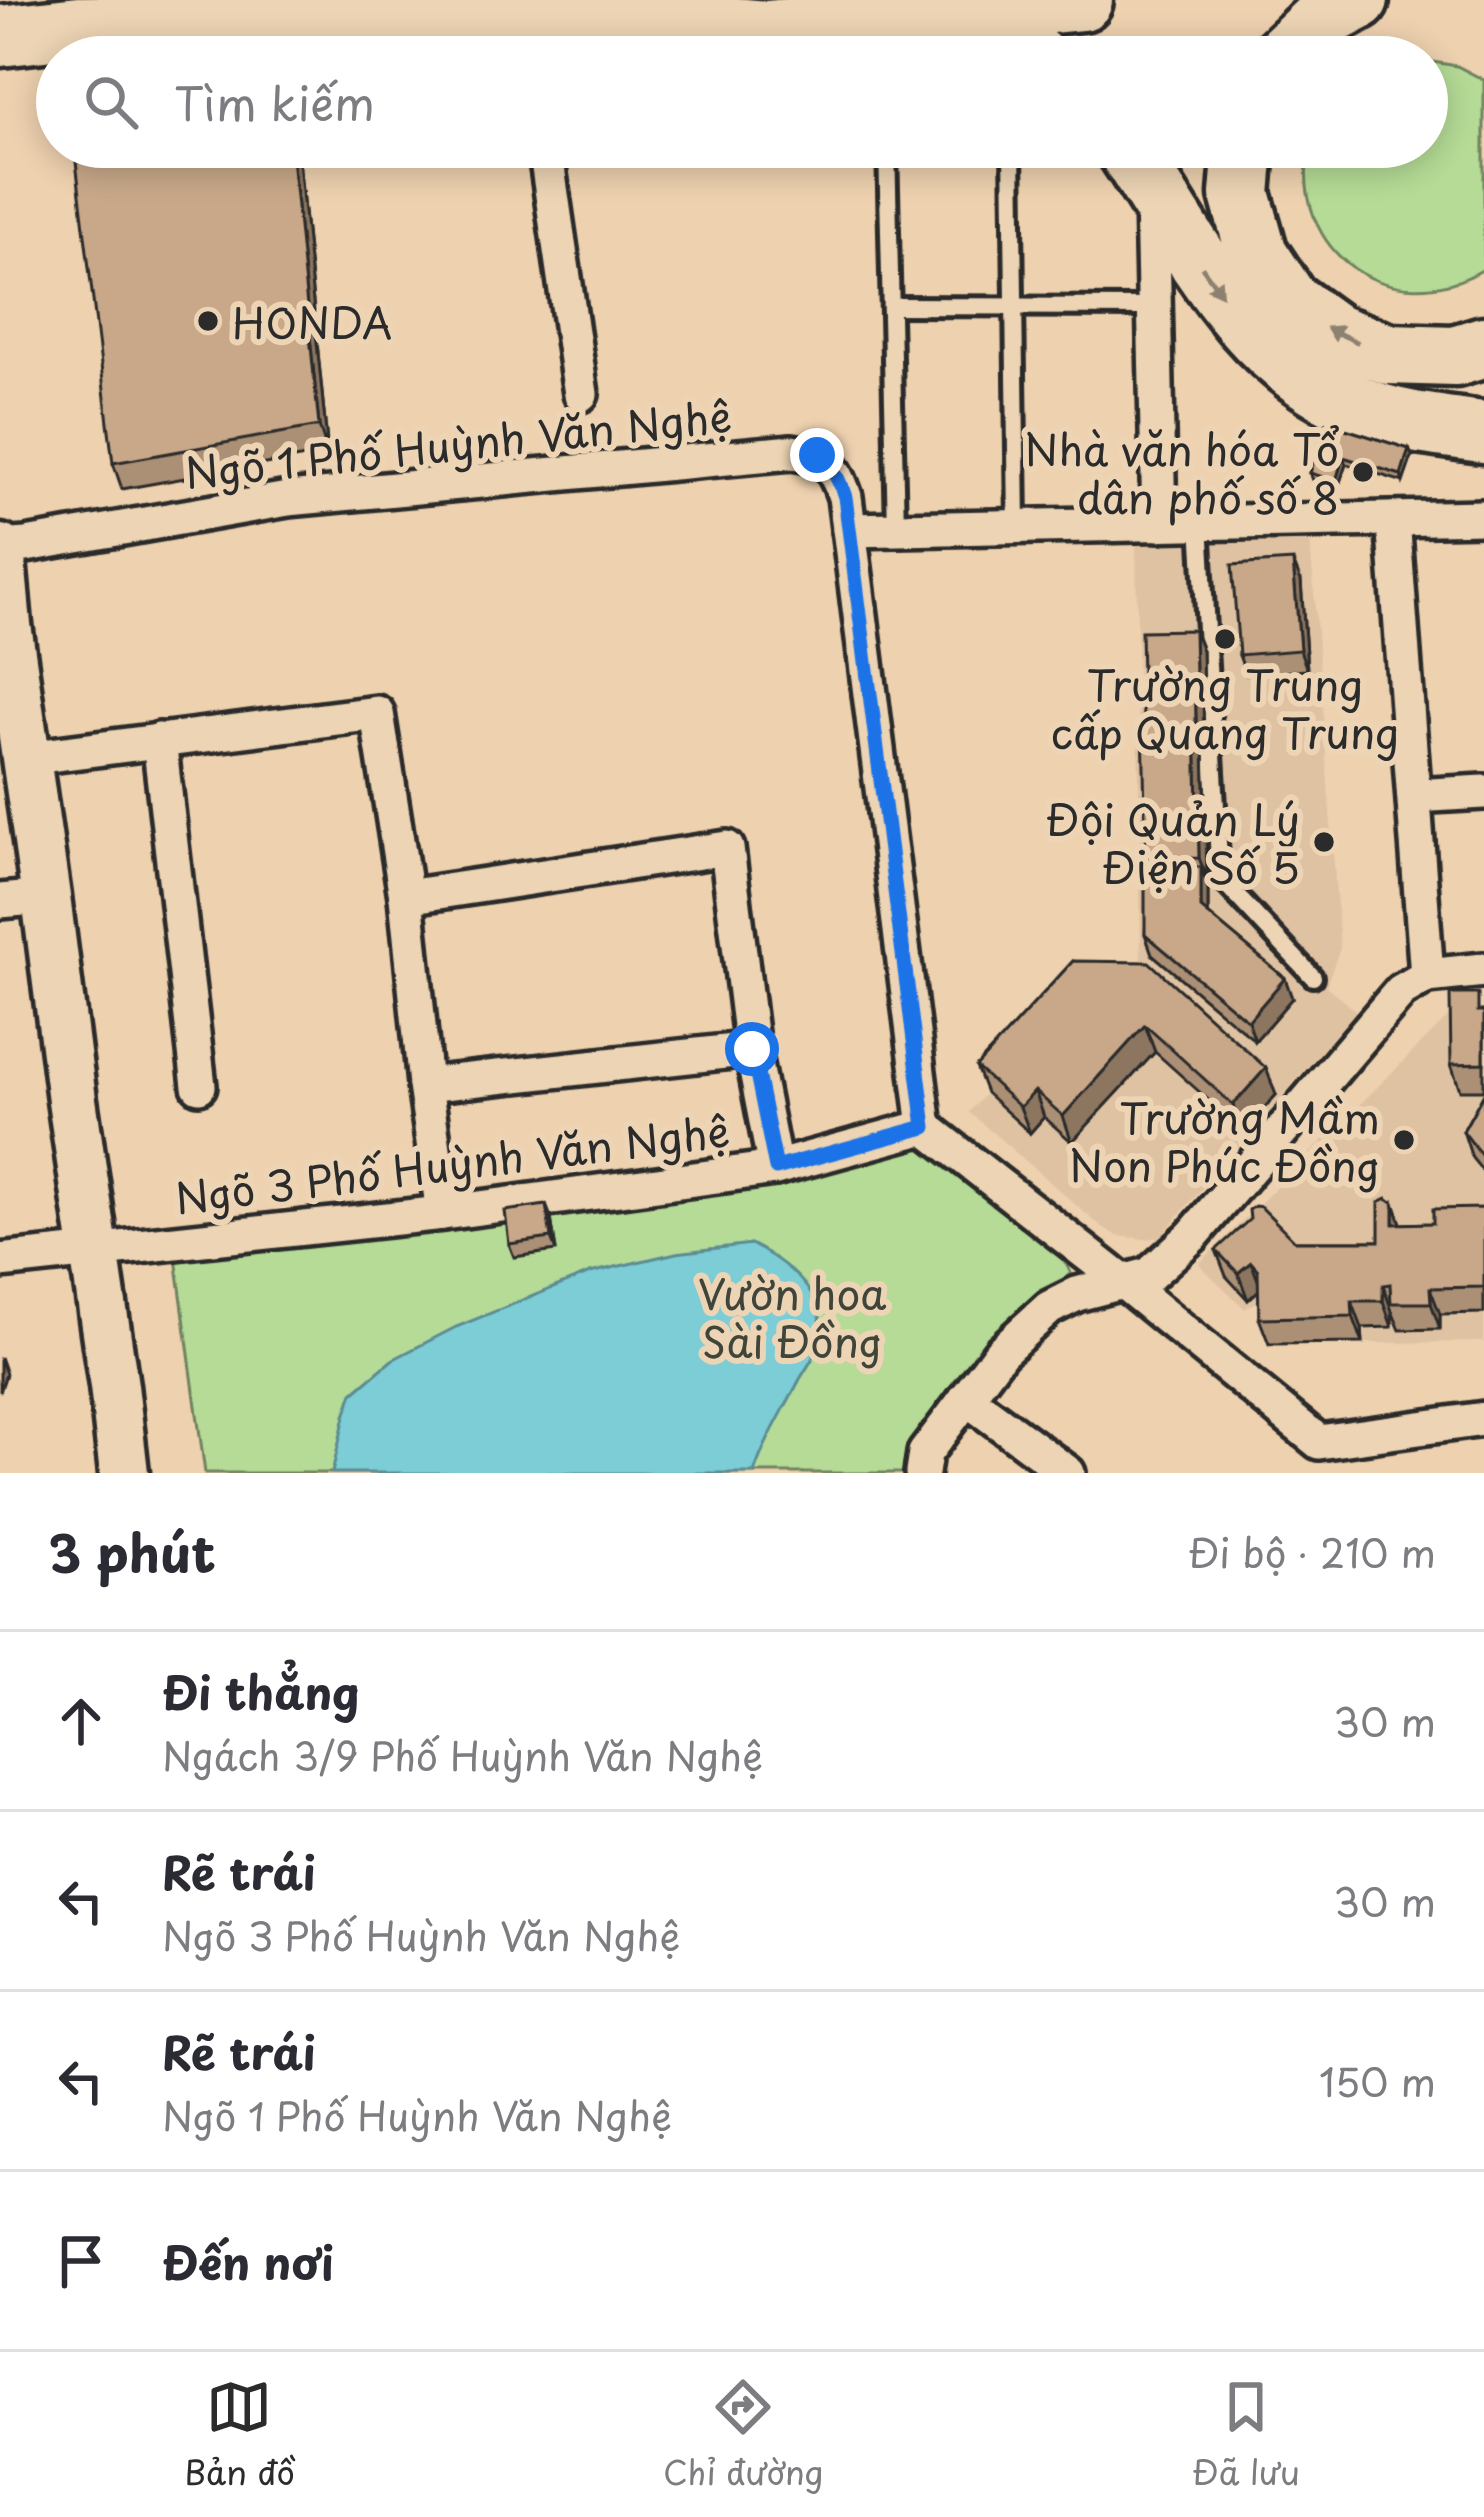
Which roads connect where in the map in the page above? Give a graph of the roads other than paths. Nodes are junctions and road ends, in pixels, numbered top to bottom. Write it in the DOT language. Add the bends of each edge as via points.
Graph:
graph roads {
  1 [pos="1082,0"];
  2 [pos="1358,0"];
  3 [pos="837,25"];
  4 [pos="529,35"];
  5 [pos="0,36"];
  6 [pos="998,36"];
  7 [pos="1303,36"];
  8 [pos="548,168"];
  9 [pos="888,168"];
  10 [pos="1012,168"];
  11 [pos="1139,168"];
  12 [pos="1140,168"];
  13 [pos="1242,168"];
  14 [pos="891,307"];
  15 [pos="1014,307"];
  16 [pos="1154,307"];
  17 [pos="1470,351"];
  18 [pos="581,394"];
  19 [pos="1484,431"];
  20 [pos="1484,517"];
  21 [pos="1393,519"];
  22 [pos="1200,523"];
  23 [pos="1159,524"];
  24 [pos="1017,526"];
  25 [pos="896,529"];
  26 [pos="849,530"];
  27 [pos="0,548"];
  28 [pos="159,740"];
  29 [pos="26,758"];
  30 [pos="1484,791"];
  31 [pos="1414,796"];
  32 [pos="406,897"];
  33 [pos="23,899"];
  34 [pos="1484,970"];
  35 [pos="1427,976"];
  36 [pos="1313,977"];
  37 [pos="752,1049"];
  38 [pos="425,1084"];
  39 [pos="199,1086"];
  40 [pos="925,1127"];
  41 [pos="776,1168"];
  42 [pos="443,1214"];
  43 [pos="94,1252"];
  44 [pos="0,1261"];
  45 [pos="1122,1281"];
  46 [pos="966,1398"];
  47 [pos="1484,1419"];
  48 [pos="1321,1458"];
  49 [pos="124,1473"];
  50 [pos="922,1473"];
  51 [pos="1068,1473"];
  1 -- 3 [label="highway"];
  2 -- 7 [label="highway"];
  3 -- 4 [label="highway" via="766,31 565,12"];
  3 -- 6 [label="highway" via="956,21"];
  4 -- 5 [label="highway" via="78,27"];
  8 -- 18 [label="street"];
  9 -- 14 [label="lane"];
  10 -- 15 [label="lane"];
  11 -- 16 [label="street"];
  12 -- 19 [label="highway, one-way" via="1235,313 1297,374 1358,407"];
  17 -- 13 [label="highway, one-way" via="1389,354 1335,334 1288,301 1257,254 1240,194"];
  14 -- 15 [label="lane"];
  14 -- 25 [label="lane"];
  15 -- 16 [label="lane"];
  15 -- 24 [label="lane"];
  16 -- 23 [label="street"];
  20 -- 21 [label="street"];
  21 -- 22 [label="street"];
  21 -- 31 [label="street"];
  22 -- 23 [label="street"];
  22 -- 36 [label="lane" via="1220,878"];
  23 -- 24 [label="street"];
  24 -- 25 [label="street"];
  25 -- 26 [label="street"];
  26 -- 27 [label="street, Ngõ 1 Phố Huỳnh Văn Nghệ" via="830,465 792,452 288,499"];
  26 -- 40 [label="street, Ngõ 1 Phố Huỳnh Văn Nghệ"];
  27 -- 29 [label="street"];
  28 -- 29 [label="street"];
  28 -- 32 [label="street" via="376,713"];
  28 -- 39 [label="street"];
  29 -- 33 [label="street"];
  30 -- 31 [label="street"];
  31 -- 35 [label="street"];
  32 -- 37 [label="street" via="727,848"];
  32 -- 38 [label="street"];
  33 -- 43 [label="street"];
  34 -- 35 [label="street"];
  35 -- 45 [label="street" via="1401,991 1192,1236 1149,1275"];
  37 -- 38 [label="street"];
  37 -- 41 [label="street"];
  38 -- 42 [label="street"];
  40 -- 41 [label="street, Ngõ 3 Phố Huỳnh Văn Nghệ"];
  40 -- 45 [label="street"];
  41 -- 42 [label="street, Ngõ 3 Phố Huỳnh Văn Nghệ"];
  42 -- 43 [label="street, Ngõ 3 Phố Huỳnh Văn Nghệ"];
  43 -- 44 [label="street, Ngõ 3 Phố Huỳnh Văn Nghệ"];
  43 -- 49 [label="street"];
  45 -- 46 [label="street" via="1049,1308"];
  45 -- 48 [label="street"];
  46 -- 50 [label="street" via="925,1454"];
  46 -- 51 [label="street"];
  47 -- 48 [label="street"];
}
